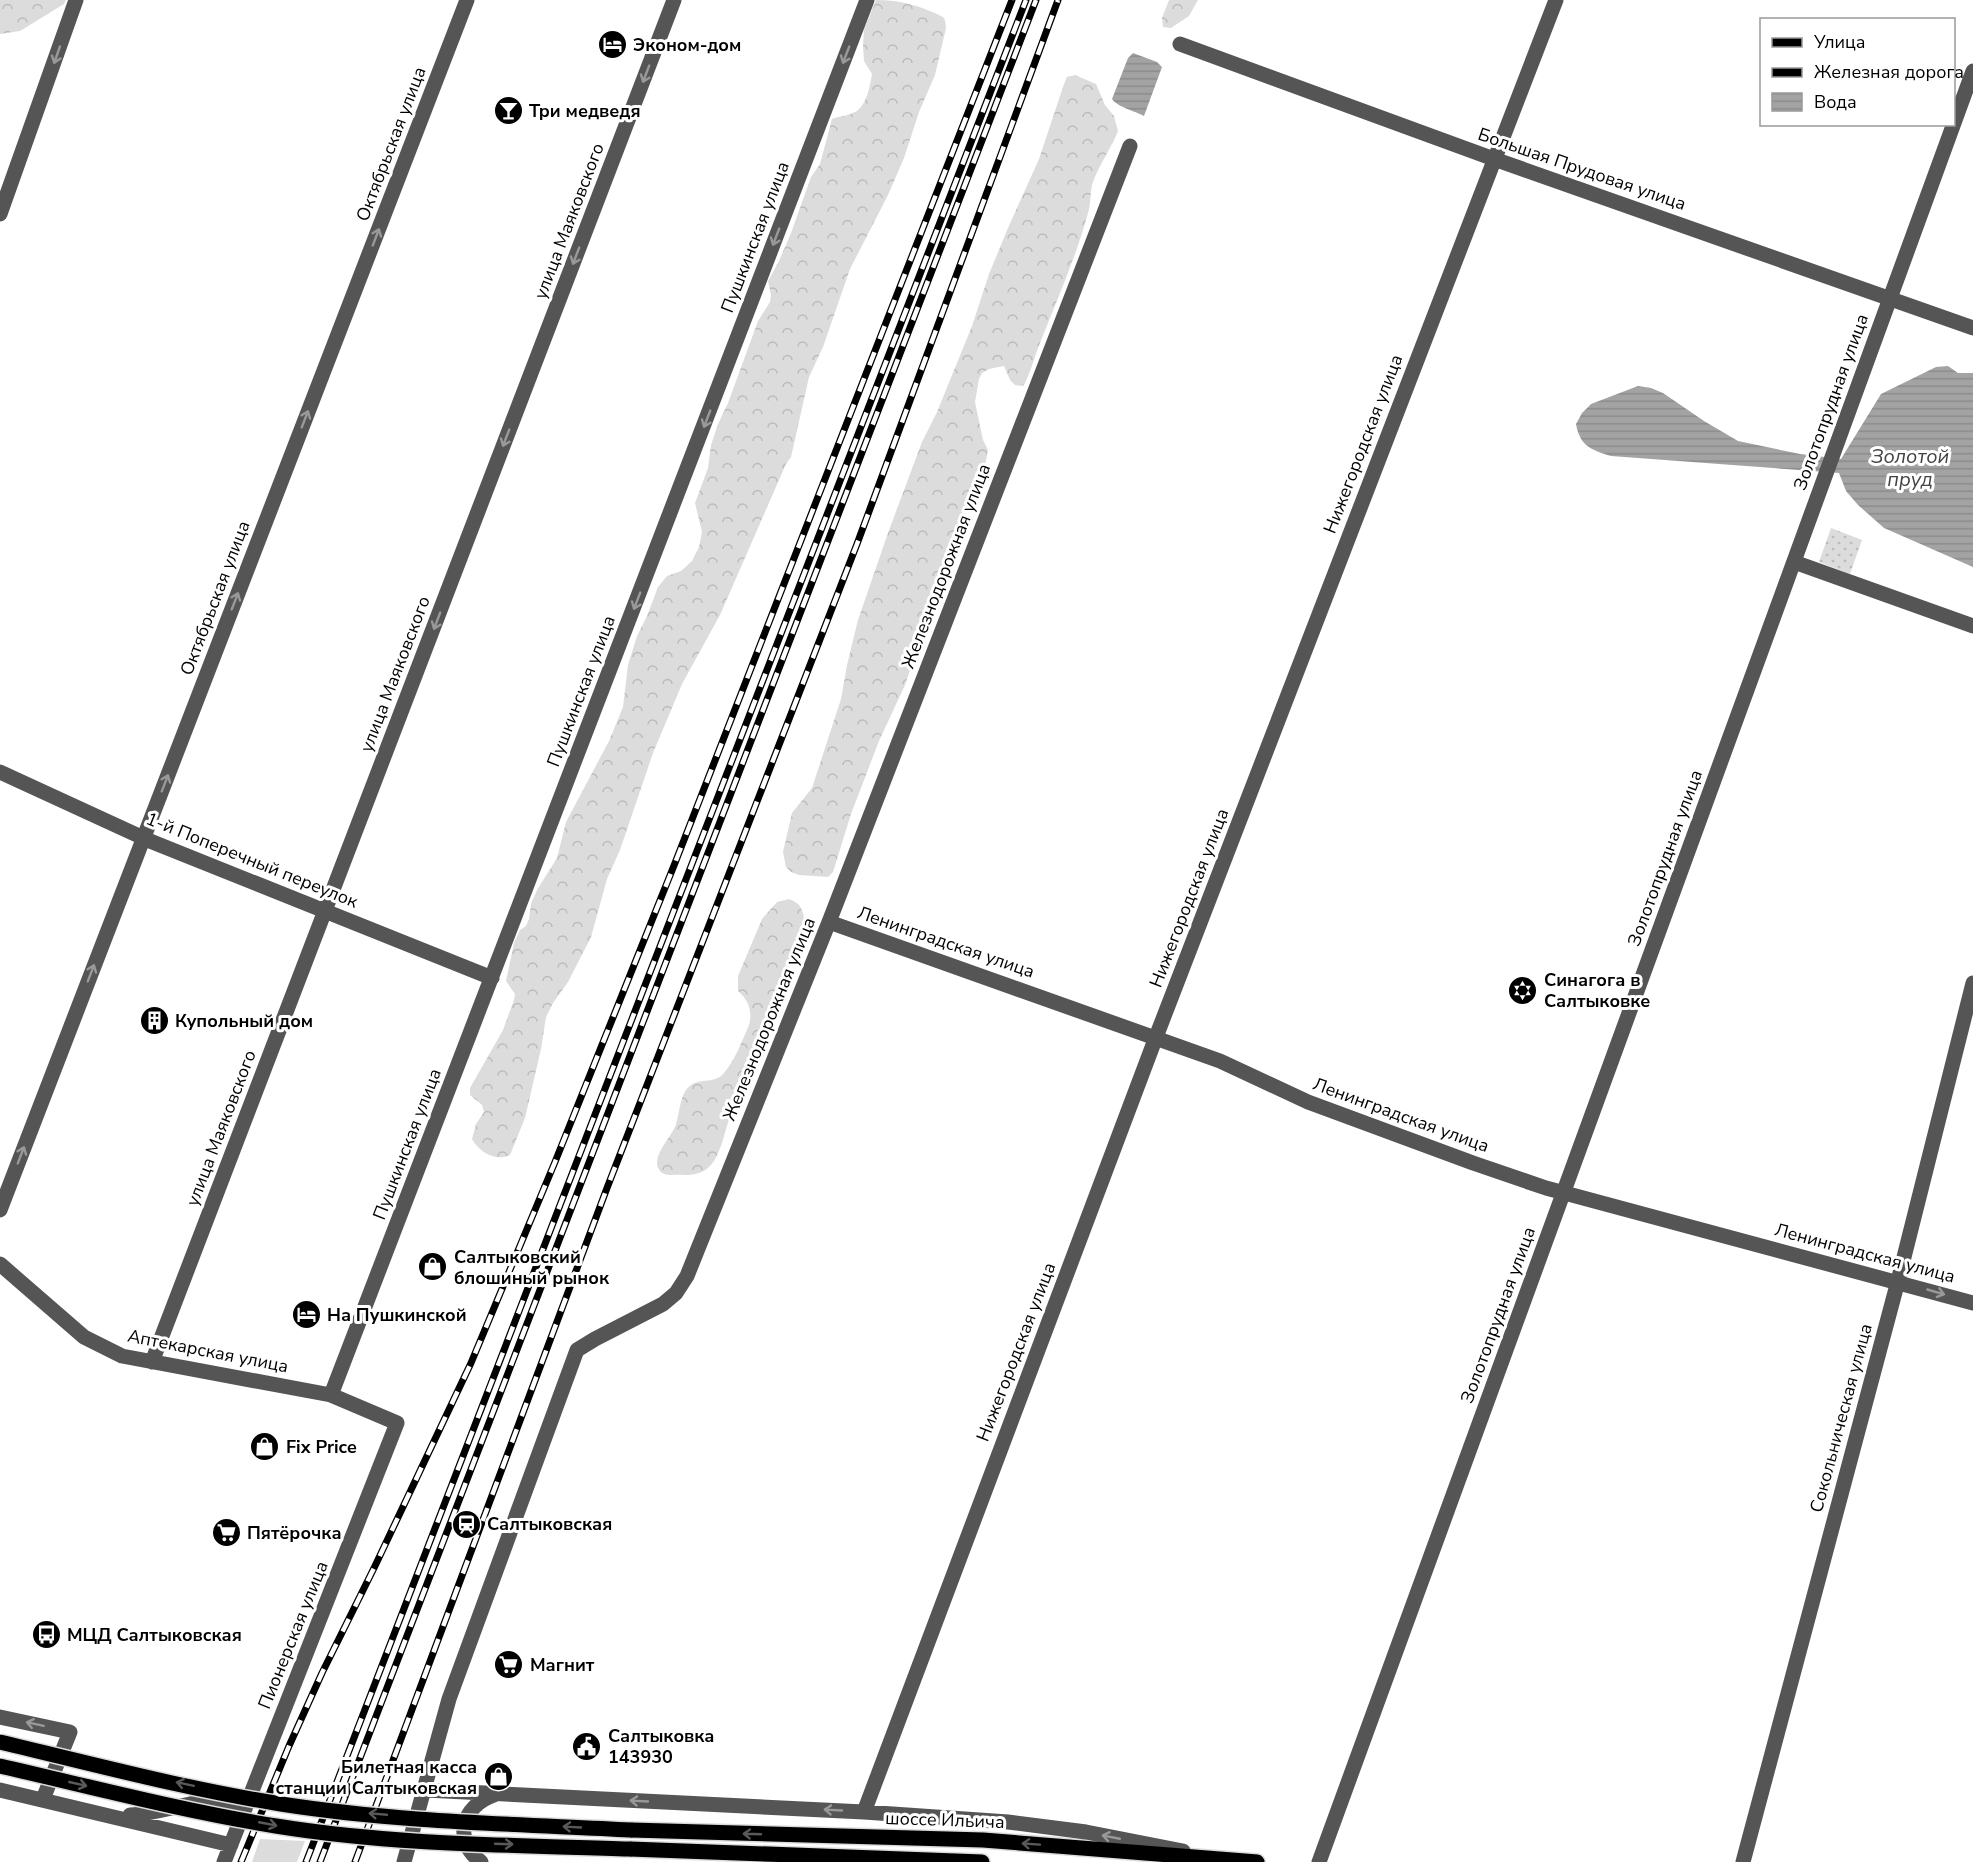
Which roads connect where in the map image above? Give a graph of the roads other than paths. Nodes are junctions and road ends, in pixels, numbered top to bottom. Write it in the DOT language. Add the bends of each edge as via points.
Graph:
graph roads {
  1 [pos="76,0"];
  2 [pos="467,0"];
  3 [pos="674,0"];
  4 [pos="867,0"];
  5 [pos="1556,0"];
  6 [pos="1180,44"];
  7 [pos="1973,71"];
  8 [pos="1955,120"];
  9 [pos="1953,126"];
  10 [pos="1130,146"];
  11 [pos="1494,159"];
  12 [pos="0,214"];
  13 [pos="1890,298"];
  14 [pos="1973,328"];
  15 [pos="1794,562"];
  16 [pos="1973,626"];
  17 [pos="0,772"];
  18 [pos="144,838"];
  19 [pos="325,912"];
  20 [pos="829,922"];
  21 [pos="492,978"];
  22 [pos="1973,983"];
  23 [pos="1156,1037"];
  24 [pos="1564,1192"];
  25 [pos="0,1210"];
  26 [pos="0,1264"];
  27 [pos="1898,1281"];
  28 [pos="1973,1303"];
  29 [pos="152,1362"];
  30 [pos="331,1395"];
  31 [pos="0,1717"];
  32 [pos="0,1743"];
  33 [pos="0,1766"];
  34 [pos="0,1790"];
  35 [pos="425,1790"];
  36 [pos="497,1794"];
  37 [pos="43,1799"];
  38 [pos="245,1809"];
  39 [pos="864,1812"];
  40 [pos="112,1816"];
  41 [pos="231,1845"];
  42 [pos="1230,1860"];
  43 [pos="224,1862"];
  44 [pos="404,1862"];
  45 [pos="481,1862"];
  46 [pos="982,1862"];
  47 [pos="1257,1862"];
  48 [pos="1319,1862"];
  49 [pos="1743,1862"];
  1 -- 12 [label="street, one-way"];
  18 -- 2 [label="street, Октябрьская улица, one-way"];
  3 -- 19 [label="street, улица Маяковского, one-way"];
  4 -- 21 [label="street, Пушкинская улица, one-way"];
  5 -- 11 [label="street, Нижегородская улица"];
  6 -- 11 [label="street, Большая Прудовая улица"];
  7 -- 8 [label="street, Золотопрудная улица"];
  9 -- 13 [label="street, Золотопрудная улица"];
  10 -- 20 [label="street, Железнодорожная улица"];
  11 -- 13 [label="street, Большая Прудовая улица"];
  11 -- 23 [label="street, Нижегородская улица"];
  13 -- 14 [label="street, Большая Прудовая улица"];
  13 -- 15 [label="street, Золотопрудная улица"];
  15 -- 16 [label="street"];
  15 -- 24 [label="street, Золотопрудная улица"];
  17 -- 18 [label="street, 1-й Поперечный переулок"];
  18 -- 19 [label="street, 1-й Поперечный переулок"];
  25 -- 18 [label="street, Октябрьская улица, one-way"];
  19 -- 21 [label="street, 1-й Поперечный переулок"];
  19 -- 29 [label="street, улица Маяковского"];
  20 -- 23 [label="street, Ленинградская улица"];
  20 -- 35 [label="street, Железнодорожная улица" via="687,1276 663,1304 577,1350 449,1700"];
  21 -- 30 [label="street, Пушкинская улица"];
  22 -- 27 [label="street, Сокольническая улица"];
  23 -- 24 [label="street, Ленинградская улица" via="1220,1061 1308,1102"];
  23 -- 39 [label="street, Нижегородская улица"];
  24 -- 27 [label="street, Ленинградская улица"];
  24 -- 48 [label="street, Золотопрудная улица"];
  26 -- 29 [label="street, Аптекарская улица" via="84,1336 122,1356"];
  27 -- 28 [label="street, Ленинградская улица, one-way"];
  27 -- 49 [label="street, Сокольническая улица"];
  29 -- 30 [label="street, Аптекарская улица"];
  30 -- 38 [label="street, Пионерская улица" via="397,1422"];
  37 -- 31 [label="street, one-way" via="70,1732"];
  42 -- 32 [label="main road, шоссе Ильича, one-way, bridge" via="983,1840 631,1830 433,1819 280,1804"];
  33 -- 46 [label="main road, one-way, bridge" via="180,1807 321,1832 431,1841"];
  34 -- 37 [label="street"];
  35 -- 36 [label="street"];
  35 -- 44 [label="street, Железнодорожная улица"];
  39 -- 36 [label="street, one-way"];
  36 -- 45 [label="street" via="476,1805 465,1823 465,1841"];
  37 -- 40 [label="street"];
  38 -- 40 [label="street" via="224,1803 191,1804 151,1814"];
  38 -- 41 [label="street, Пионерская улица"];
  42 -- 39 [label="street, one-way" via="1008,1821"];
  40 -- 41 [label="street"];
  41 -- 43 [label="street, Пионерская улица"];
  42 -- 47 [label="main road, шоссе Ильича"];
}
